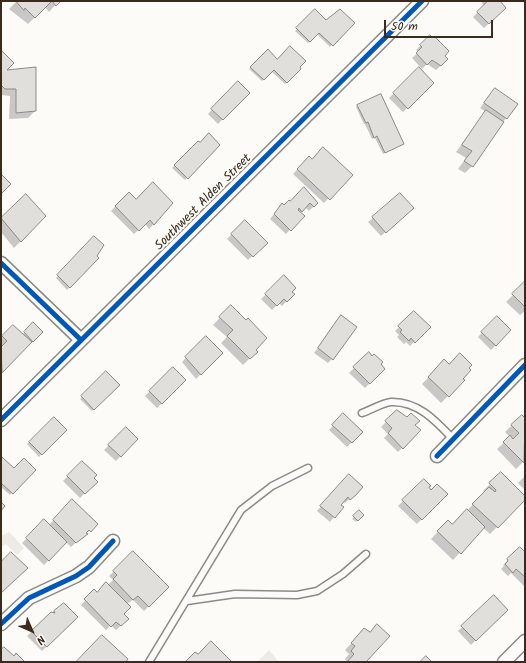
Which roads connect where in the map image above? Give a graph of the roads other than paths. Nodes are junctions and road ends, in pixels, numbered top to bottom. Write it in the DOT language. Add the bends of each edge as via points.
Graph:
graph roads {
  1 [pos="422,1"];
  2 [pos="1,263"];
  3 [pos="81,340"];
  4 [pos="525,366"];
  5 [pos="362,413"];
  6 [pos="1,420"];
  7 [pos="453,439"];
  8 [pos="436,456"];
  9 [pos="308,468"];
  10 [pos="114,541"];
  11 [pos="366,554"];
  12 [pos="187,601"];
  13 [pos="1,624"];
  14 [pos="525,641"];
  15 [pos="149,662"];
  16 [pos="504,662"];
  1 -- 3 [label="street, Southwest Alden Street"];
  2 -- 3 [label="street"];
  3 -- 6 [label="street, Southwest Alden Street"];
  4 -- 7 [label="street"];
  5 -- 7 [label="lane" via="391,402 416,407 434,419"];
  7 -- 8 [label="street"];
  9 -- 12 [label="lane" via="272,486 241,510"];
  10 -- 13 [label="street" via="76,576 29,598"];
  11 -- 12 [label="lane" via="343,574 317,591 297,595 235,594"];
  12 -- 15 [label="lane"];
  14 -- 16 [label="street"];
}
